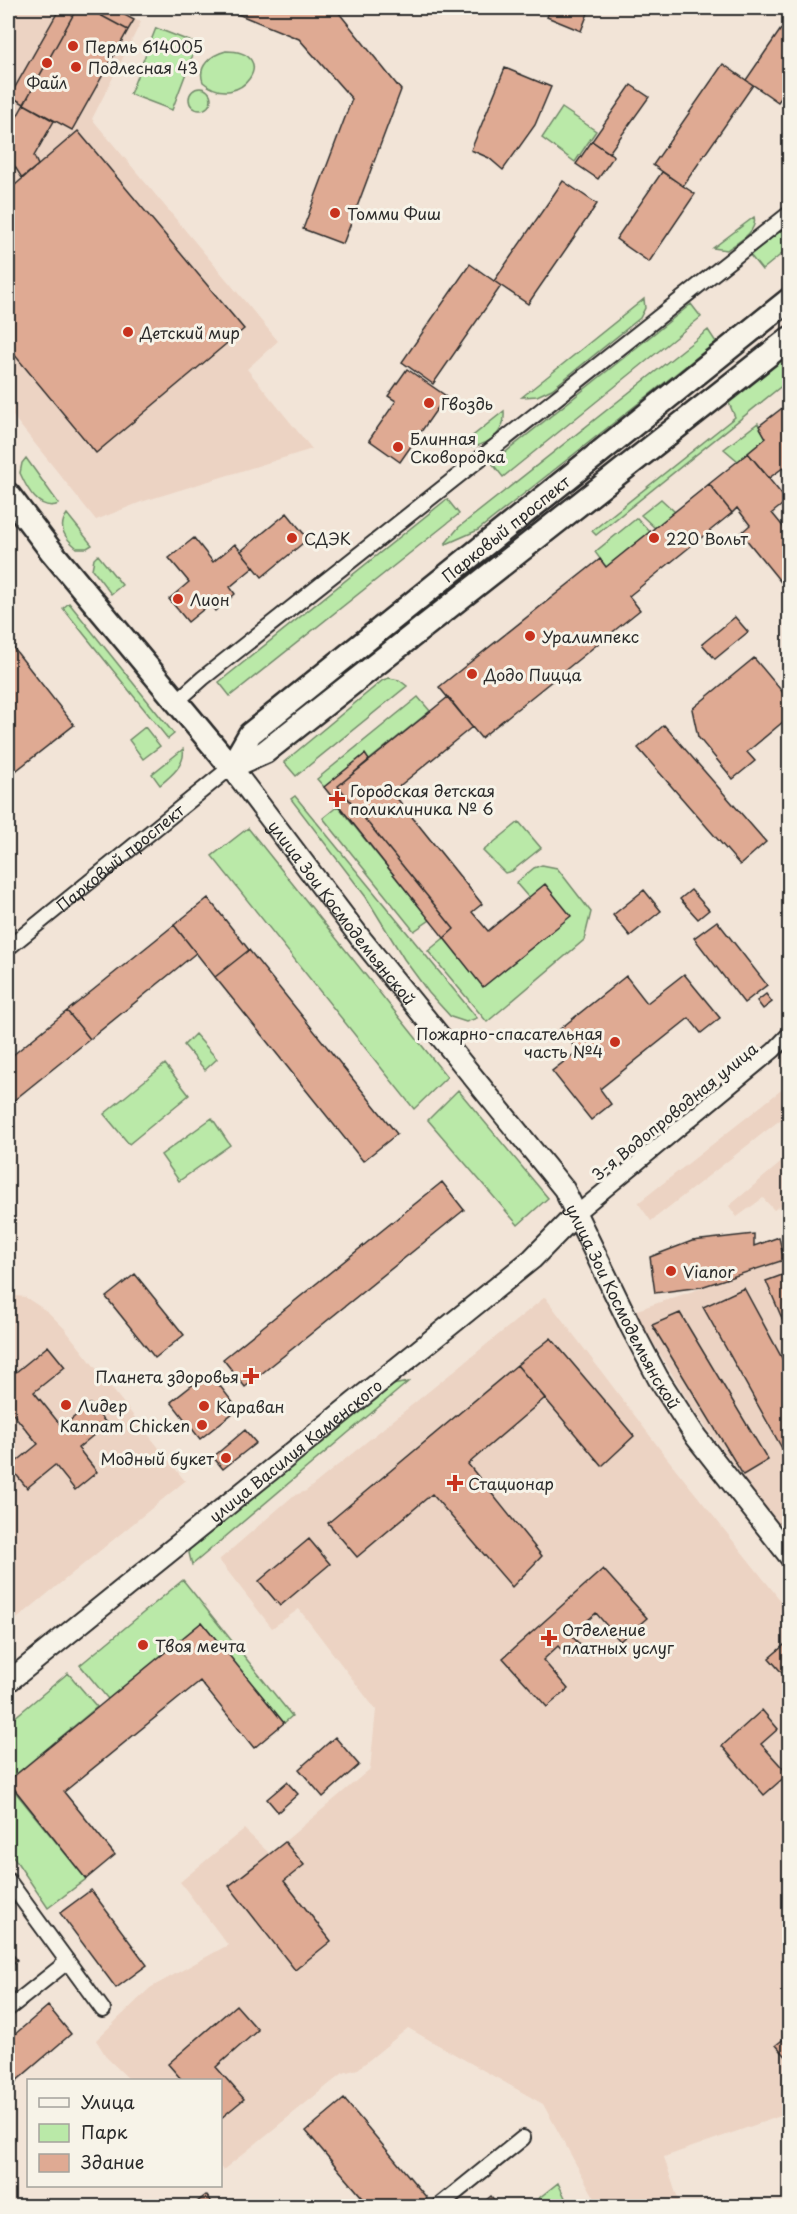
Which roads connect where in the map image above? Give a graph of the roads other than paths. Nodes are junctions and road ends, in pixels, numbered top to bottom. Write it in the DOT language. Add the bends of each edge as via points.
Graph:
graph roads {
  1 [pos="789,213"];
  2 [pos="789,299"];
  3 [pos="789,338"];
  4 [pos="8,494"];
  5 [pos="176,702"];
  6 [pos="231,767"];
  7 [pos="8,948"];
  8 [pos="789,1033"];
  9 [pos="577,1213"];
  10 [pos="789,1557"];
  11 [pos="8,1682"];
  12 [pos="8,1880"];
  13 [pos="67,1962"];
  14 [pos="8,2009"];
  15 [pos="103,2010"];
  16 [pos="523,2138"];
  17 [pos="439,2206"];
  1 -- 5 [label="street"];
  2 -- 6 [label="main road, Парковый проспект" via="250,734"];
  3 -- 6 [label="main road, Парковый проспект" via="265,752"];
  4 -- 5 [label="main road, улица Зои Космодемьянской"];
  5 -- 6 [label="main road, улица Зои Космодемьянской"];
  6 -- 7 [label="street, Парковый проспект"];
  6 -- 9 [label="main road, улица Зои Космодемьянской" via="362,940 539,1156"];
  8 -- 9 [label="street, 3-я Водопроводная улица" via="774,1050"];
  9 -- 10 [label="main road, улица Зои Космодемьянской" via="658,1378 696,1437"];
  9 -- 11 [label="main road, улица Василия Каменского" via="532,1260"];
  12 -- 13 [label="street"];
  13 -- 14 [label="street"];
  13 -- 15 [label="street"];
  16 -- 17 [label="street"];
}
